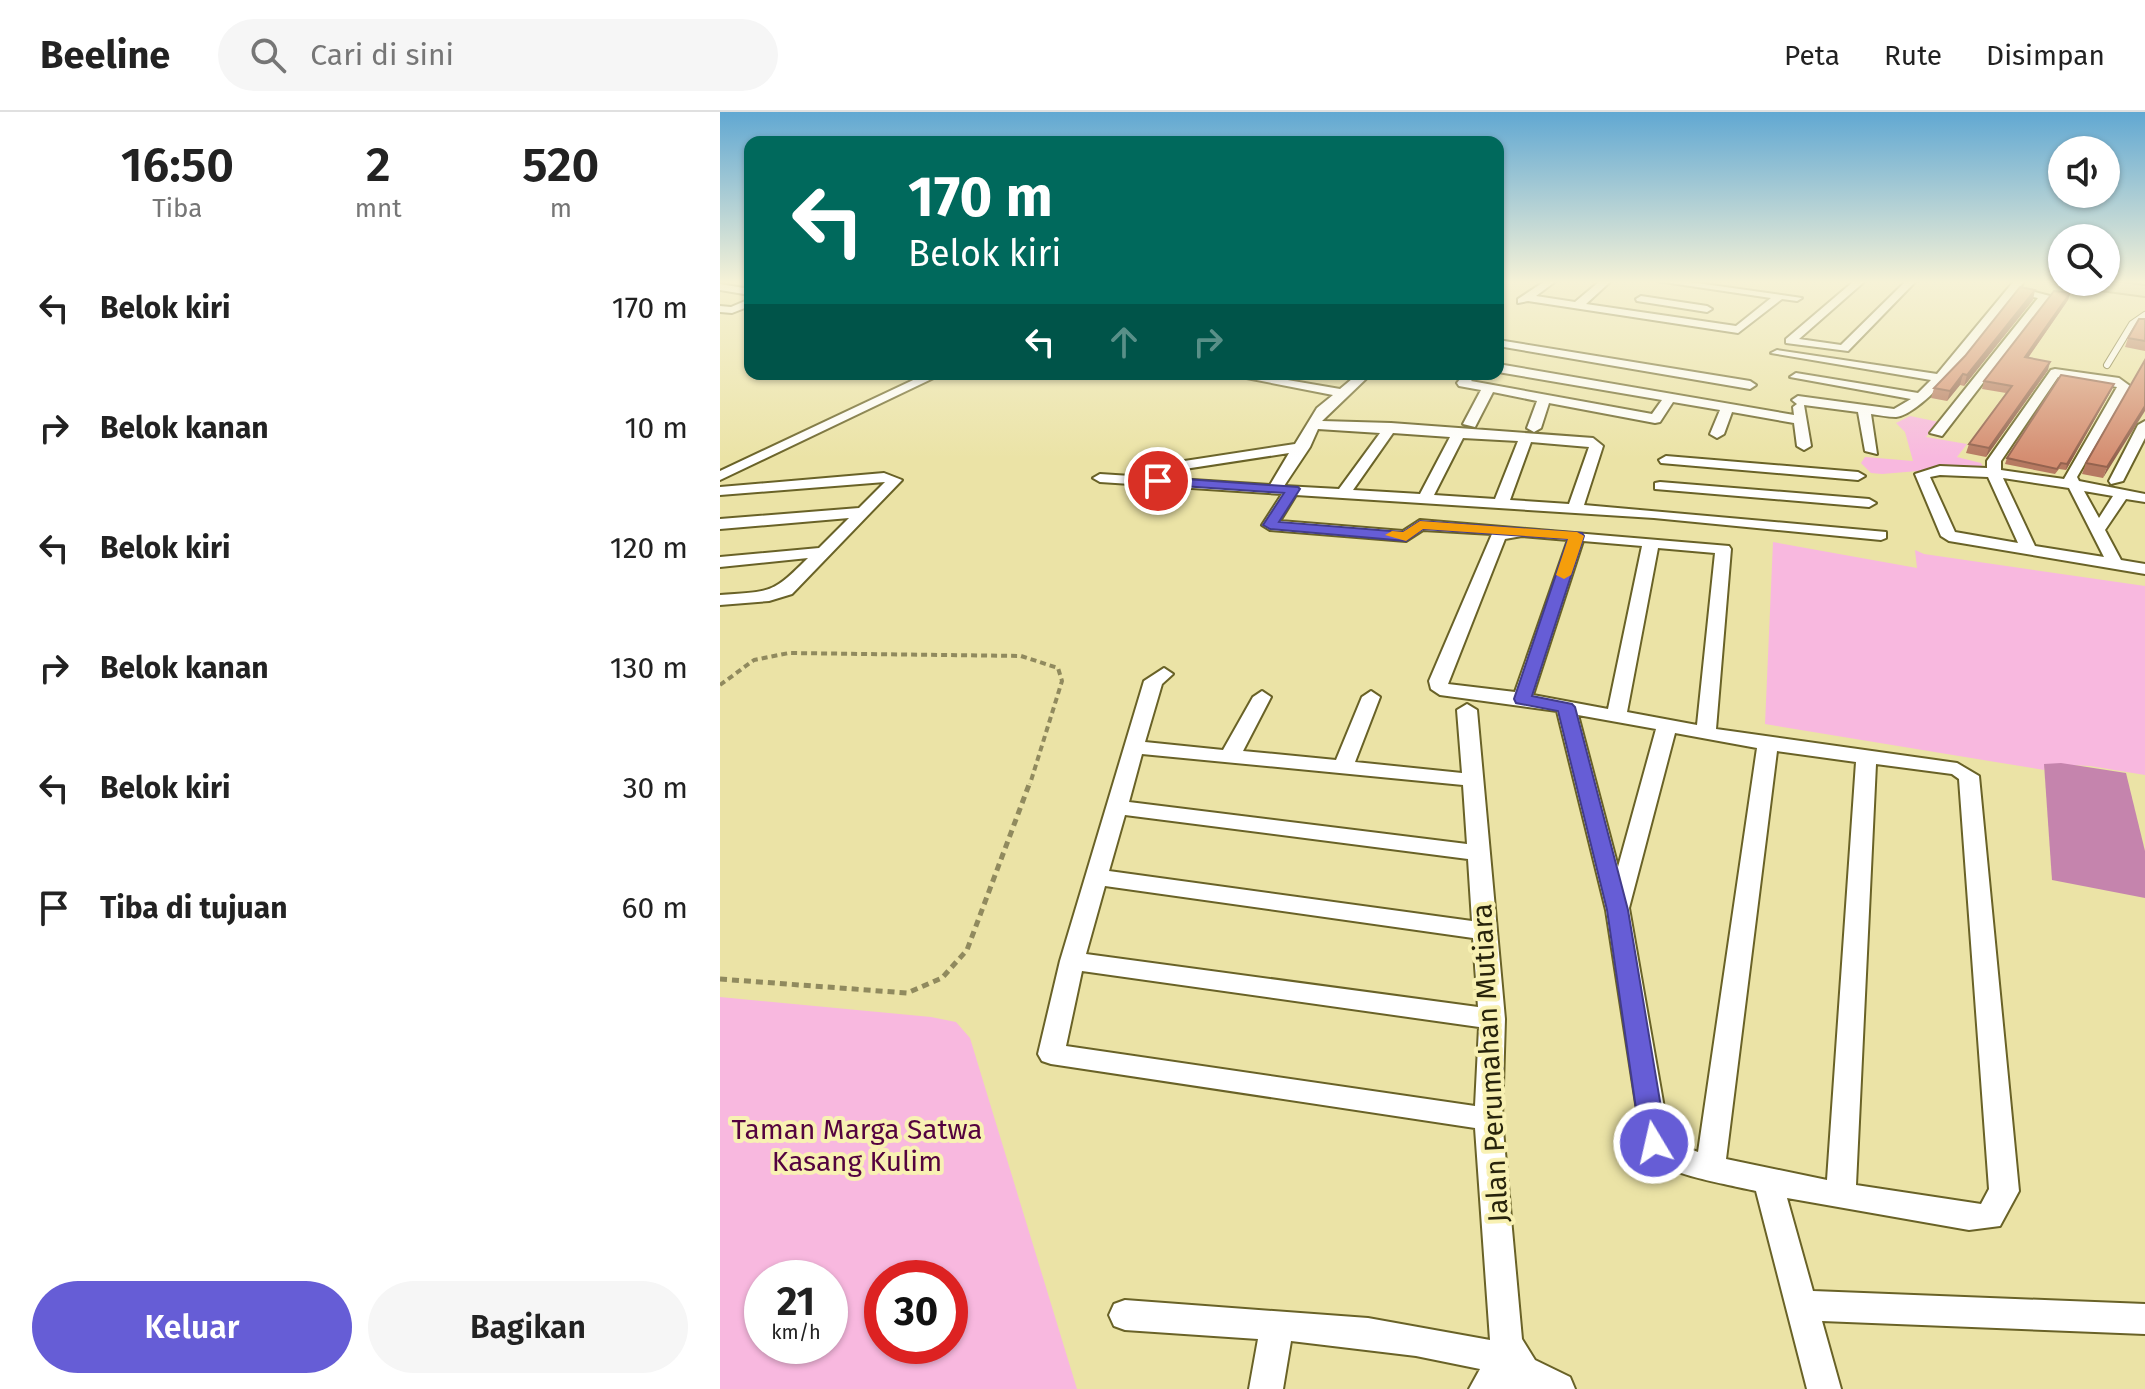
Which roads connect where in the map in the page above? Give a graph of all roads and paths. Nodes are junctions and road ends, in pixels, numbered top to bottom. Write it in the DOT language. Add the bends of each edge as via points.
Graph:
graph roads {
  1 [pos="1790,341"];
  2 [pos="1852,341"];
  3 [pos="1973,341"];
  4 [pos="2009,341"];
  5 [pos="2122,341"];
  6 [pos="1504,344"];
  7 [pos="1777,353"];
  8 [pos="1792,356"];
  9 [pos="1607,361"];
  10 [pos="2107,365"];
  11 [pos="1504,369"];
  12 [pos="1796,377"];
  13 [pos="1939,378"];
  14 [pos="923,380"];
  15 [pos="1267,380"];
  16 [pos="1358,380"];
  17 [pos="1466,380"];
  18 [pos="1581,382"];
  19 [pos="1750,385"];
  20 [pos="1488,389"];
  21 [pos="1343,393"];
  22 [pos="1922,397"];
  23 [pos="1669,398"];
  24 [pos="1544,400"];
  25 [pos="1798,400"];
  26 [pos="1727,408"];
  27 [pos="1864,409"];
  28 [pos="1655,419"];
  29 [pos="1801,420"];
  30 [pos="1316,425"];
  31 [pos="2145,425"];
  32 [pos="1391,427"];
  33 [pos="1464,428"];
  34 [pos="1530,432"];
  35 [pos="1644,433"];
  36 [pos="1937,433"];
  37 [pos="1717,434"];
  38 [pos="1804,446"];
  39 [pos="1303,447"];
  40 [pos="1872,451"];
  41 [pos="1994,475"];
  42 [pos="720,476"];
  43 [pos="2072,484"];
  44 [pos="1660,486"];
  45 [pos="2119,487"];
  46 [pos="1275,488"];
  47 [pos="1293,489"];
  48 [pos="720,491"];
  49 [pos="1344,493"];
  50 [pos="2145,498"];
  51 [pos="1425,499"];
  52 [pos="1869,503"];
  53 [pos="1501,504"];
  54 [pos="1575,509"];
  55 [pos="866,512"];
  56 [pos="1654,514"];
  57 [pos="720,524"];
  58 [pos="2098,530"];
  59 [pos="1509,531"];
  60 [pos="1577,536"];
  61 [pos="1651,542"];
  62 [pos="2029,549"];
  63 [pos="826,552"];
  64 [pos="720,562"];
  65 [pos="2115,564"];
  66 [pos="2145,569"];
  67 [pos="720,600"];
  68 [pos="1164,674"];
  69 [pos="720,685"];
  70 [pos="1262,697"];
  71 [pos="1371,697"];
  72 [pos="1522,699"];
  73 [pos="1566,707"];
  74 [pos="1467,710"];
  75 [pos="1616,717"];
  76 [pos="1667,725"];
  77 [pos="1706,731"];
  78 [pos="1768,744"];
  79 [pos="1135,747"];
  80 [pos="1230,756"];
  81 [pos="1866,757"];
  82 [pos="1343,767"];
  83 [pos="1474,780"];
  84 [pos="1117,807"];
  85 [pos="1479,853"];
  86 [pos="1097,877"];
  87 [pos="1618,910"];
  88 [pos="1485,931"];
  89 [pos="1072,961"];
  90 [pos="720,979"];
  91 [pos="1492,1019"];
  92 [pos="1488,1119"];
  93 [pos="1710,1168"];
  94 [pos="1768,1182"];
  95 [pos="1841,1194"];
  96 [pos="1801,1305"];
  97 [pos="1125,1315"];
  98 [pos="2145,1319"];
  99 [pos="1277,1326"];
  100 [pos="1516,1365"];
  101 [pos="1266,1389"];
  102 [pos="1486,1389"];
  103 [pos="1558,1389"];
  104 [pos="1824,1389"];
  1 -- 2 [label="street" via="1844,349"];
  3 -- 13 [label="street"];
  4 -- 36 [label="street"];
  5 -- 10 [label="lane"];
  6 -- 9 [label="street"];
  7 -- 8 [label="street"];
  8 -- 12 [label="street"];
  8 -- 13 [label="street"];
  9 -- 18 [label="street"];
  9 -- 19 [label="street"];
  11 -- 18 [label="street"];
  12 -- 22 [label="street"];
  12 -- 25 [label="street"];
  13 -- 22 [label="street"];
  14 -- 42 [label="street"];
  15 -- 21 [label="street"];
  16 -- 21 [label="street"];
  17 -- 20 [label="street" via="1463,383"];
  18 -- 23 [label="street"];
  20 -- 24 [label="street"];
  20 -- 33 [label="street"];
  21 -- 30 [label="street" via="1322,411"];
  22 -- 27 [label="street" via="1903,412"];
  23 -- 26 [label="street"];
  23 -- 28 [label="street"];
  24 -- 28 [label="street"];
  24 -- 34 [label="street"];
  25 -- 27 [label="street"];
  25 -- 29 [label="street"];
  26 -- 29 [label="street"];
  26 -- 37 [label="street"];
  27 -- 40 [label="street"];
  28 -- 35 [label="street"];
  29 -- 38 [label="street"];
  30 -- 32 [label="street"];
  30 -- 39 [label="street"];
  31 -- 45 [label="street"];
  32 -- 33 [label="street"];
  32 -- 49 [label="street"];
  33 -- 34 [label="street"];
  33 -- 51 [label="street"];
  34 -- 53 [label="street"];
  34 -- 54 [label="street" via="1596,446"];
  39 -- 46 [label="street"];
  39 -- 46 [label="street" via="1100,478"];
  41 -- 43 [label="street"];
  41 -- 43 [label="street" via="1994,461 2055,373 2119,382 2124,386 2072,473"];
  41 -- 62 [label="street"];
  41 -- 62 [label="street" via="1922,474 1949,536"];
  43 -- 45 [label="street"];
  43 -- 58 [label="street"];
  44 -- 52 [label="street"];
  44 -- 52 [label="street" via="1667,454 1856,472"];
  44 -- 56 [label="street"];
  45 -- 50 [label="street"];
  45 -- 58 [label="street"];
  46 -- 47 [label="street"];
  47 -- 49 [label="street"];
  47 -- 59 [label="street" via="1270,525 1406,536 1420,525"];
  48 -- 55 [label="street" via="894,477"];
  49 -- 51 [label="street"];
  51 -- 53 [label="street"];
  52 -- 56 [label="street" via="1883,540"];
  53 -- 54 [label="street"];
  54 -- 56 [label="street"];
  55 -- 57 [label="street"];
  55 -- 63 [label="street"];
  58 -- 65 [label="street"];
  59 -- 60 [label="street"];
  59 -- 72 [label="street" via="1499,535 1438,681 1440,689 1448,691"];
  60 -- 61 [label="street"];
  60 -- 72 [label="street"];
  61 -- 75 [label="street"];
  61 -- 77 [label="street" via="1725,551"];
  62 -- 65 [label="street"];
  63 -- 64 [label="street"];
  63 -- 67 [label="street" via="786,590"];
  65 -- 66 [label="street"];
  68 -- 79 [label="street" via="1153,681"];
  69 -- 90 [label="path" via="754,660 789,653 1021,656 1058,668 1062,681 1022,809 967,950 954,970 934,985 907,993"];
  70 -- 80 [label="street"];
  71 -- 82 [label="street"];
  72 -- 73 [label="street"];
  73 -- 75 [label="street"];
  73 -- 87 [label="street"];
  74 -- 83 [label="street, Jalan Perumahan Mutiara"];
  75 -- 76 [label="street"];
  76 -- 77 [label="street"];
  76 -- 87 [label="street"];
  77 -- 78 [label="street"];
  78 -- 81 [label="street"];
  78 -- 93 [label="street"];
  79 -- 80 [label="street"];
  79 -- 84 [label="street"];
  80 -- 82 [label="street"];
  81 -- 95 [label="street"];
  81 -- 95 [label="street" via="1957,769 1969,776 2004,1191 1989,1217"];
  82 -- 83 [label="street"];
  83 -- 85 [label="street, Jalan Perumahan Mutiara"];
  84 -- 85 [label="street"];
  84 -- 86 [label="street"];
  85 -- 88 [label="street, Jalan Perumahan Mutiara"];
  86 -- 88 [label="street"];
  86 -- 89 [label="street"];
  87 -- 93 [label="street" via="1654,1143 1667,1155"];
  88 -- 91 [label="street, Jalan Perumahan Mutiara"];
  89 -- 91 [label="street"];
  89 -- 92 [label="street" via="1050,1048 1060,1058"];
  91 -- 92 [label="street, Jalan Perumahan Mutiara"];
  92 -- 100 [label="street, Jalan Perumahan Mutiara" via="1506,1339"];
  93 -- 94 [label="street"];
  94 -- 95 [label="street"];
  94 -- 96 [label="street"];
  96 -- 98 [label="street"];
  96 -- 104 [label="street"];
  97 -- 99 [label="street"];
  99 -- 100 [label="street" via="1471,1350"];
  99 -- 101 [label="street"];
  100 -- 102 [label="street"];
  100 -- 103 [label="street"];
}
